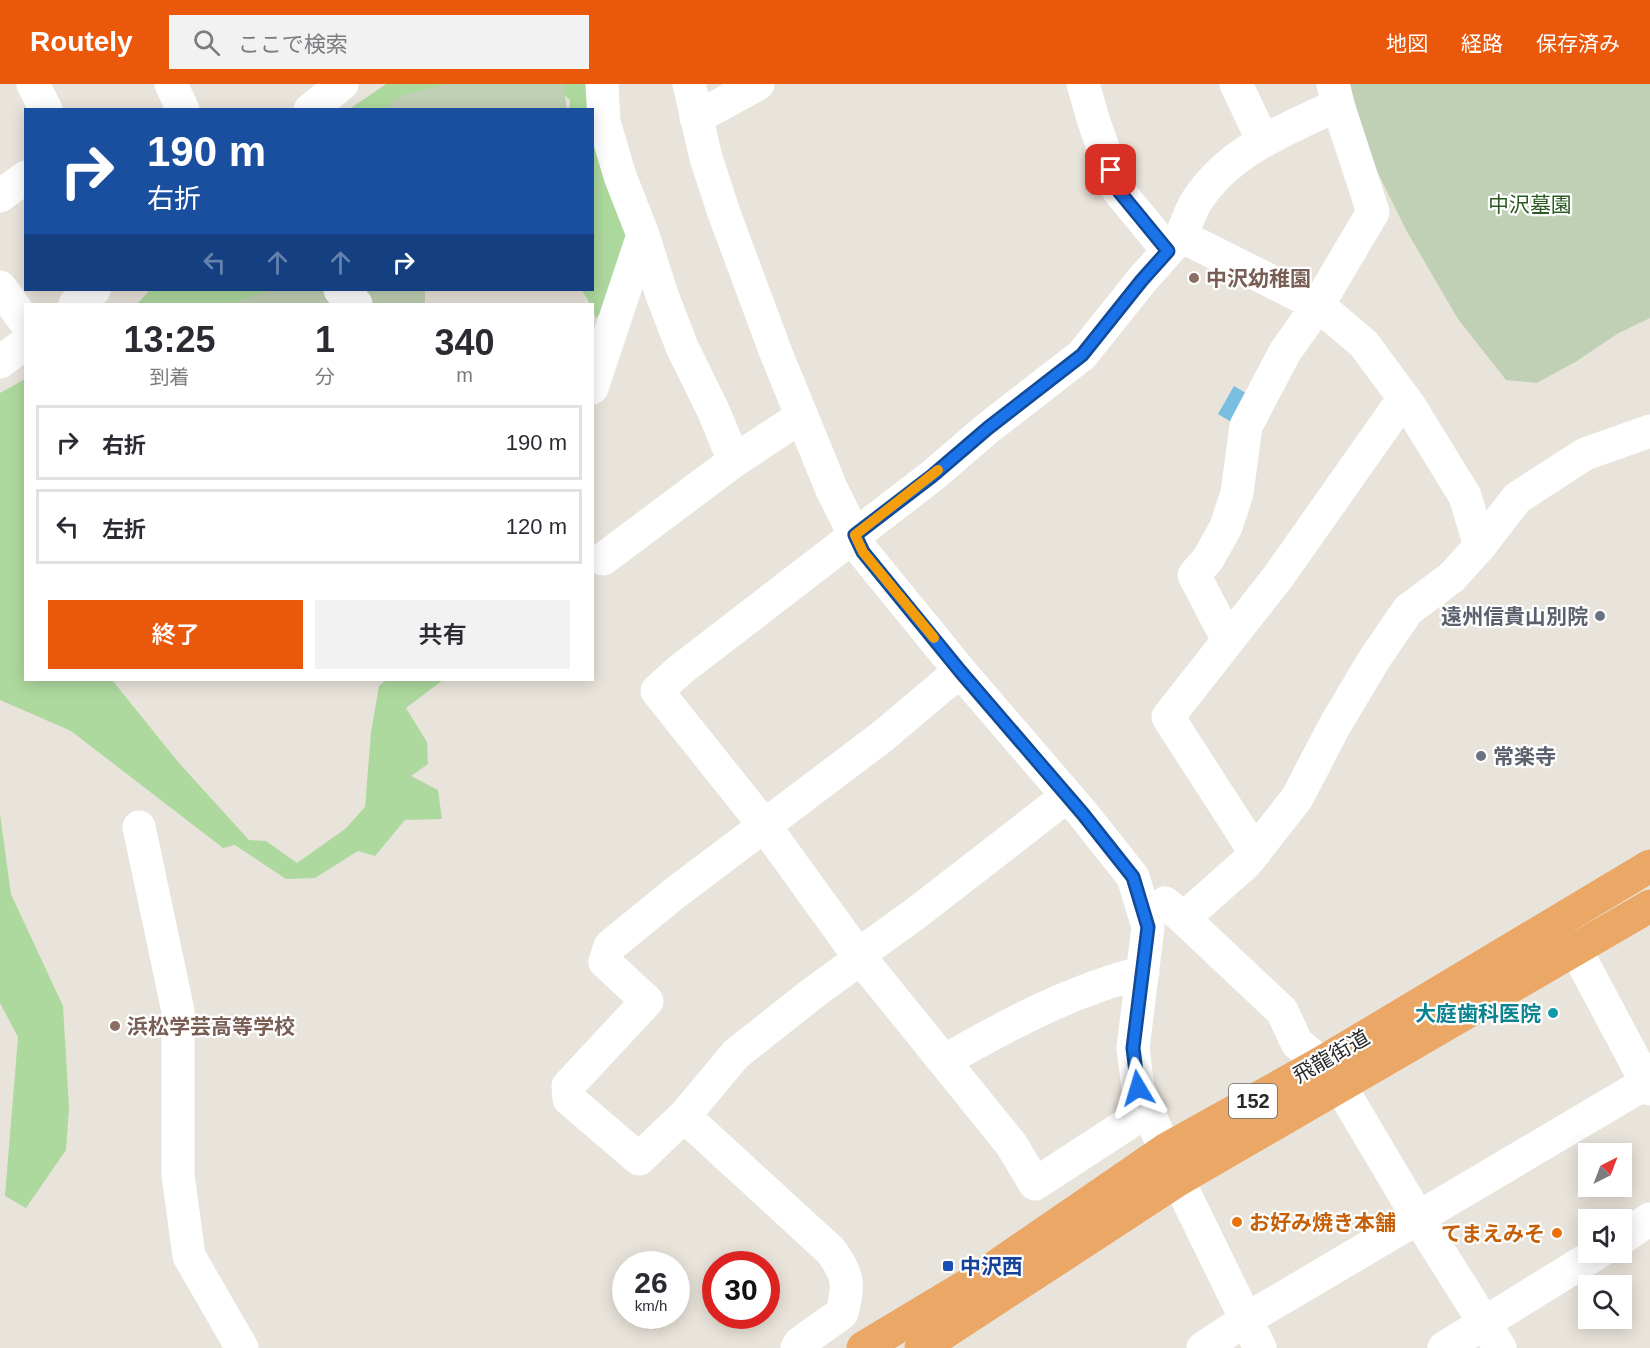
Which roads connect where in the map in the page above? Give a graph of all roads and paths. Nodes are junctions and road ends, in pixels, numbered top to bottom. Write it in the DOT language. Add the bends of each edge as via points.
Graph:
graph roads {
  1 [pos="33,84"];
  2 [pos="171,84"];
  3 [pos="342,84"];
  4 [pos="602,84"];
  5 [pos="689,84"];
  6 [pos="758,84"];
  7 [pos="1083,84"];
  8 [pos="1236,84"];
  9 [pos="1336,94"];
  10 [pos="45,108"];
  11 [pos="182,108"];
  12 [pos="312,108"];
  13 [pos="696,118"];
  14 [pos="1263,141"];
  15 [pos="24,178"];
  16 [pos="0,196"];
  17 [pos="643,235"];
  18 [pos="1174,244"];
  19 [pos="0,287"];
  20 [pos="93,291"];
  21 [pos="341,291"];
  22 [pos="76,303"];
  23 [pos="355,303"];
  24 [pos="1318,305"];
  25 [pos="24,320"];
  26 [pos="24,344"];
  27 [pos="0,362"];
  28 [pos="594,382"];
  29 [pos="1404,398"];
  30 [pos="802,417"];
  31 [pos="1650,431"];
  32 [pos="734,461"];
  33 [pos="855,535"];
  34 [pos="1480,546"];
  35 [pos="603,559"];
  36 [pos="1228,640"];
  37 [pos="960,671"];
  38 [pos="1067,796"];
  39 [pos="764,825"];
  40 [pos="139,827"];
  41 [pos="1255,852"];
  42 [pos="1650,866"];
  43 [pos="1133,877"];
  44 [pos="1650,906"];
  45 [pos="1181,916"];
  46 [pos="1576,950"];
  47 [pos="860,957"];
  48 [pos="1143,972"];
  49 [pos="944,1061"];
  50 [pos="1330,1074"];
  51 [pos="1648,1086"];
  52 [pos="1147,1111"];
  53 [pos="684,1116"];
  54 [pos="1165,1150"];
  55 [pos="1178,1180"];
  56 [pos="1419,1219"];
  57 [pos="1650,1219"];
  58 [pos="1632,1231"];
  59 [pos="1585,1263"];
  60 [pos="1254,1334"];
  61 [pos="1492,1335"];
  62 [pos="932,1345"];
  63 [pos="242,1348"];
  64 [pos="797,1348"];
  65 [pos="863,1348"];
  66 [pos="1203,1348"];
  67 [pos="1444,1348"];
  1 -- 10 [label="street"];
  2 -- 11 [label="street"];
  3 -- 12 [label="street"];
  4 -- 17 [label="street" via="604,122"];
  5 -- 13 [label="street"];
  6 -- 13 [label="street"];
  7 -- 18 [label="street" via="1118,190"];
  8 -- 14 [label="street"];
  9 -- 14 [label="street"];
  9 -- 24 [label="street" via="1373,212"];
  13 -- 30 [label="street" via="724,213"];
  14 -- 18 [label="street" via="1225,167 1196,202"];
  15 -- 16 [label="street"];
  17 -- 28 [label="street"];
  17 -- 32 [label="street" via="682,347"];
  18 -- 24 [label="street"];
  18 -- 33 [label="street" via="1082,355"];
  19 -- 25 [label="street"];
  20 -- 22 [label="street"];
  21 -- 23 [label="street"];
  24 -- 29 [label="street" via="1364,344"];
  24 -- 36 [label="street" via="1284,352 1246,426 1238,493 1226,527 1194,575"];
  26 -- 27 [label="street"];
  29 -- 34 [label="street" via="1465,496"];
  29 -- 36 [label="street" via="1278,577"];
  30 -- 32 [label="street"];
  30 -- 33 [label="street"];
  31 -- 34 [label="street" via="1585,454 1517,498"];
  32 -- 35 [label="street"];
  33 -- 37 [label="street" via="863,552"];
  33 -- 39 [label="street" via="657,691"];
  34 -- 41 [label="street" via="1452,577 1408,610 1335,725 1297,798"];
  36 -- 41 [label="street" via="1168,717"];
  37 -- 38 [label="street"];
  37 -- 39 [label="street" via="883,736"];
  38 -- 43 [label="street"];
  38 -- 47 [label="street"];
  39 -- 47 [label="street"];
  39 -- 53 [label="street" via="610,946 605,962 647,1001 568,1086 569,1099 639,1159"];
  40 -- 63 [label="street" via="178,1011 178,1175 189,1256"];
  41 -- 45 [label="street" via="1192,911"];
  42 -- 50 [label="highway, 飛龍街道 / 152"];
  43 -- 45 [label="street"];
  43 -- 48 [label="street" via="1148,927"];
  44 -- 46 [label="highway, 飛龍街道 / 152"];
  45 -- 50 [label="street" via="1282,1011 1297,1043"];
  46 -- 50 [label="highway, 飛龍街道 / 152"];
  46 -- 51 [label="street"];
  47 -- 49 [label="street"];
  47 -- 53 [label="street" via="736,1054"];
  48 -- 49 [label="street" via="1062,999"];
  48 -- 52 [label="street" via="1133,1048 1138,1088"];
  49 -- 52 [label="street" via="1011,1144 1035,1184"];
  50 -- 54 [label="highway, 飛龍街道 / 152"];
  50 -- 55 [label="highway, 飛龍街道 / 152"];
  50 -- 56 [label="street"];
  51 -- 56 [label="street"];
  52 -- 54 [label="street"];
  53 -- 64 [label="street" via="831,1251 840,1264 848,1288 842,1313"];
  54 -- 55 [label="street"];
  54 -- 65 [label="highway, 飛龍街道 / 152" via="975,1280"];
  55 -- 60 [label="street"];
  55 -- 62 [label="highway, 飛龍街道 / 152"];
  56 -- 60 [label="street"];
  56 -- 61 [label="street"];
  57 -- 58 [label="street"];
  59 -- 61 [label="street"];
  60 -- 66 [label="street"];
  61 -- 67 [label="street"];
}
